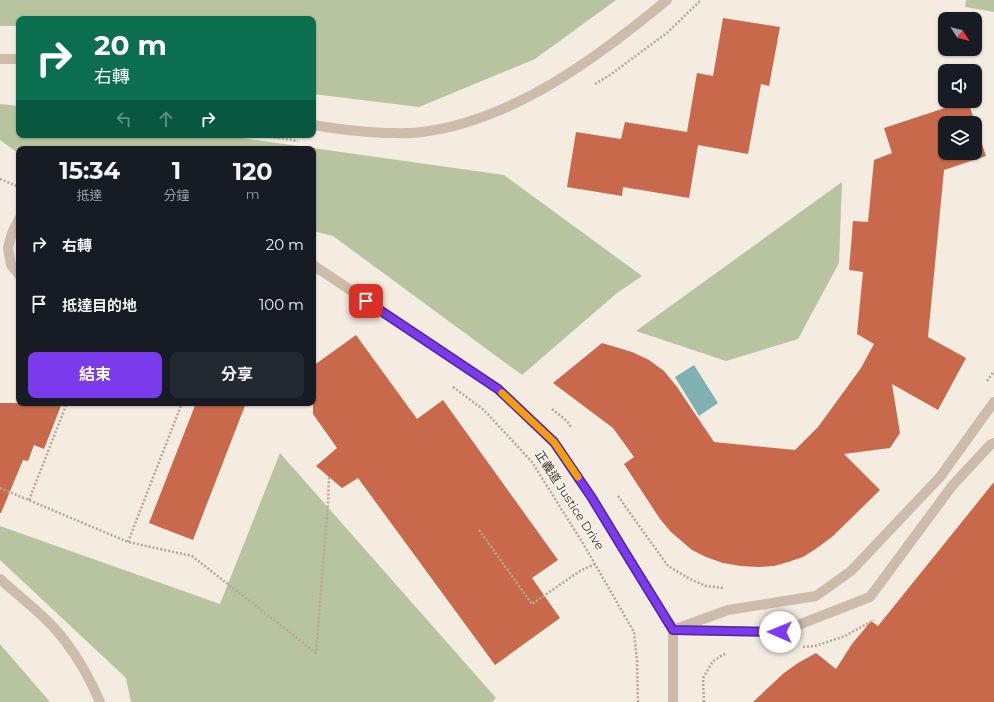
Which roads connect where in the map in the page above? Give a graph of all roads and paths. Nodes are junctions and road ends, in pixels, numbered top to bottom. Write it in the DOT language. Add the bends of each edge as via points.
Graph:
graph roads {
  1 [pos="667,0"];
  2 [pos="0,59"];
  3 [pos="16,59"];
  4 [pos="316,125"];
  5 [pos="0,179"];
  6 [pos="16,186"];
  7 [pos="16,225"];
  8 [pos="4,246"];
  9 [pos="316,267"];
  10 [pos="16,272"];
  11 [pos="994,371"];
  12 [pos="985,384"];
  13 [pos="452,386"];
  14 [pos="994,402"];
  15 [pos="66,406"];
  16 [pos="181,406"];
  17 [pos="994,443"];
  18 [pos="329,477"];
  19 [pos="0,488"];
  20 [pos="29,500"];
  21 [pos="479,530"];
  22 [pos="128,542"];
  23 [pos="595,564"];
  24 [pos="0,579"];
  25 [pos="690,579"];
  26 [pos="726,588"];
  27 [pos="673,630"];
  28 [pos="713,661"];
  29 [pos="100,702"];
  30 [pos="638,702"];
  31 [pos="673,702"];
  32 [pos="704,702"];
  1 -- 4 [label="street" via="588,61 530,96 493,113 462,124 420,133 365,132"];
  2 -- 3 [label="street"];
  5 -- 6 [label="path"];
  7 -- 8 [label="street"];
  8 -- 10 [label="street" via="10,265"];
  9 -- 27 [label="street" via="498,389 554,442 592,498"];
  11 -- 12 [label="path"];
  13 -- 23 [label="path, 正義道 Justice Drive" via="484,410 532,462"];
  14 -- 27 [label="street" via="940,477 851,571 816,596 728,610"];
  15 -- 20 [label="path"];
  16 -- 22 [label="path"];
  17 -- 27 [label="street" via="952,486 870,597 780,632"];
  18 -- 22 [label="path" via="316,653 192,556"];
  19 -- 20 [label="path"];
  20 -- 22 [label="path"];
  21 -- 23 [label="path" via="532,604 580,571"];
  23 -- 30 [label="path, 正義道 Justice Drive" via="634,632"];
  24 -- 29 [label="street" via="50,624 64,641 83,668"];
  25 -- 26 [label="path" via="706,586"];
  27 -- 31 [label="street"];
  28 -- 32 [label="path" via="703,678"];
}
